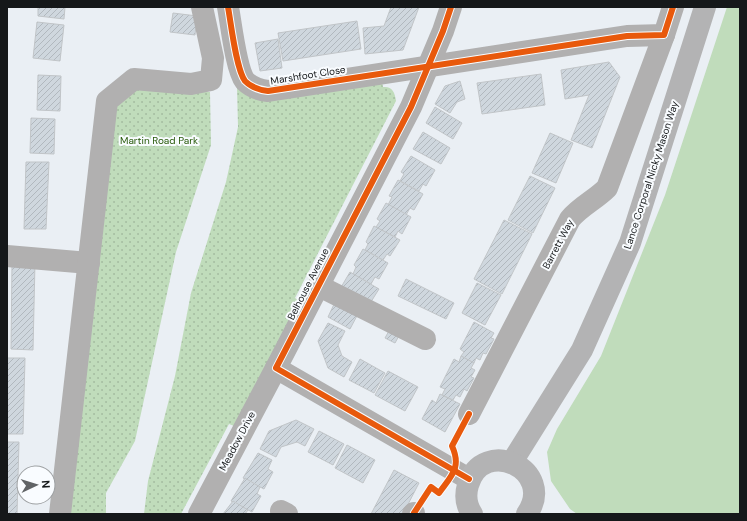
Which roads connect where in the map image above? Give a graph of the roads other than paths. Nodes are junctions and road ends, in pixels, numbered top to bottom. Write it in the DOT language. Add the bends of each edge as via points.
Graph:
graph roads {
  1 [pos="202,7"];
  2 [pos="228,7"];
  3 [pos="452,7"];
  4 [pos="673,7"];
  5 [pos="705,7"];
  6 [pos="664,35"];
  7 [pos="428,66"];
  8 [pos="7,256"];
  9 [pos="89,263"];
  10 [pos="319,286"];
  11 [pos="425,339"];
  12 [pos="276,368"];
  13 [pos="469,414"];
  14 [pos="512,462"];
  15 [pos="469,479"];
  16 [pos="532,512"];
  17 [pos="60,514"];
  18 [pos="199,514"];
  19 [pos="472,514"];
  1 -- 9 [label="street" via="213,58 211,80 191,84 134,79 107,101"];
  2 -- 7 [label="street, Marshfoot Close" via="240,69 245,80 260,90 268,91"];
  3 -- 7 [label="street, Belhouse Avenue"];
  4 -- 6 [label="street, Barrett Way"];
  5 -- 14 [label="main road, Lance Corporal Nicky Mason Way" via="630,243 582,350"];
  6 -- 7 [label="street, Marshfoot Close" via="627,36"];
  6 -- 13 [label="street, Barrett Way" via="607,188 598,197 578,209 570,219"];
  7 -- 10 [label="street, Belhouse Avenue" via="411,107"];
  8 -- 9 [label="street"];
  9 -- 17 [label="street"];
  10 -- 11 [label="street"];
  10 -- 12 [label="street, Belhouse Avenue"];
  12 -- 15 [label="street"];
  12 -- 18 [label="street, Meadow Drive"];
  14 -- 15 [label="main road" via="492,461 475,471"];
  14 -- 16 [label="main road" via="522,468 534,487"];
  15 -- 19 [label="main road" via="466,500"];
}
